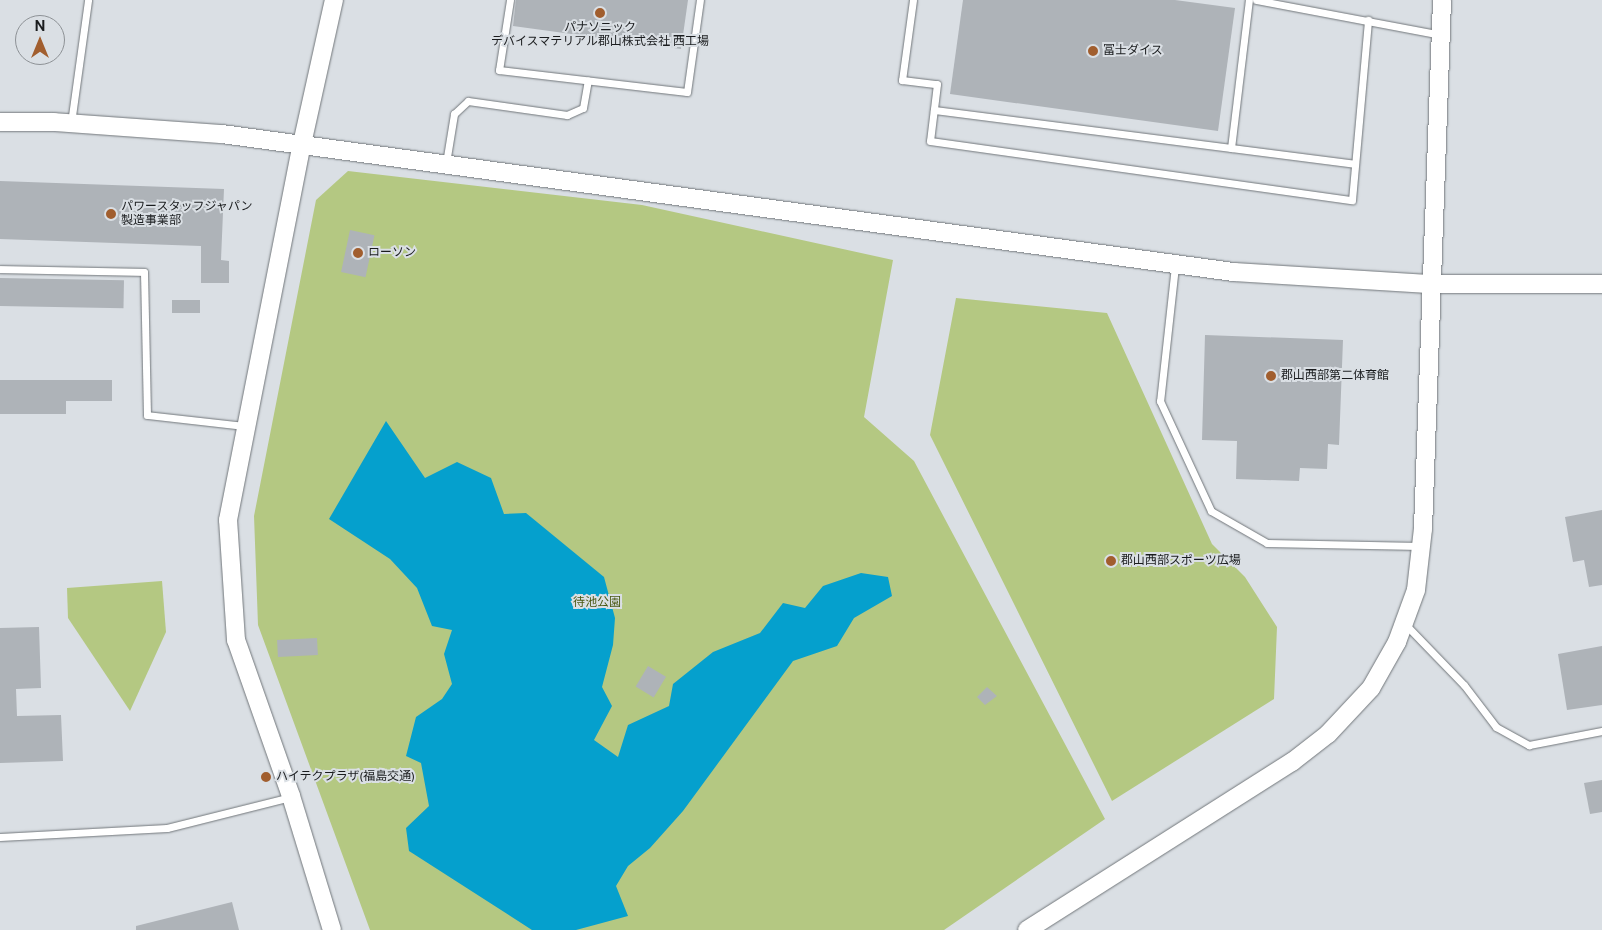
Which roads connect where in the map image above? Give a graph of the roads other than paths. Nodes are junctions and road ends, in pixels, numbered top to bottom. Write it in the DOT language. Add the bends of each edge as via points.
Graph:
graph roads {
  1 [pos="88,0"];
  2 [pos="334,0"];
  3 [pos="510,0"];
  4 [pos="700,0"];
  5 [pos="913,0"];
  6 [pos="1249,0"];
  7 [pos="1256,0"];
  8 [pos="1442,0"];
  9 [pos="1368,20"];
  10 [pos="1441,35"];
  11 [pos="588,80"];
  12 [pos="934,110"];
  13 [pos="0,122"];
  14 [pos="71,124"];
  15 [pos="302,144"];
  16 [pos="1231,148"];
  17 [pos="446,164"];
  18 [pos="1355,164"];
  19 [pos="1174,266"];
  20 [pos="0,269"];
  21 [pos="1433,284"];
  22 [pos="1602,284"];
  23 [pos="245,426"];
  24 [pos="1422,546"];
  25 [pos="1405,624"];
  26 [pos="1602,731"];
  27 [pos="291,796"];
  28 [pos="0,837"];
  29 [pos="332,930"];
  30 [pos="1027,930"];
  1 -- 14 [label="lane"];
  2 -- 15 [label="street"];
  3 -- 11 [label="lane" via="499,70"];
  4 -- 11 [label="lane" via="687,92"];
  5 -- 12 [label="lane" via="902,80 937,84"];
  6 -- 16 [label="lane"];
  7 -- 9 [label="lane"];
  8 -- 10 [label="street"];
  9 -- 10 [label="lane"];
  9 -- 18 [label="lane"];
  10 -- 21 [label="street"];
  11 -- 17 [label="lane" via="582,108 567,115 468,101 454,114"];
  12 -- 16 [label="lane"];
  12 -- 18 [label="lane" via="930,141 1352,200"];
  13 -- 14 [label="street"];
  14 -- 15 [label="street" via="222,134"];
  15 -- 17 [label="street"];
  15 -- 23 [label="street"];
  16 -- 18 [label="lane"];
  17 -- 19 [label="street"];
  19 -- 21 [label="street"];
  19 -- 24 [label="lane" via="1160,401 1211,511 1267,543"];
  20 -- 23 [label="lane" via="144,272 147,415"];
  21 -- 22 [label="street"];
  21 -- 24 [label="street"];
  23 -- 27 [label="street" via="228,520 236,640"];
  24 -- 25 [label="street" via="1416,590"];
  25 -- 26 [label="lane" via="1464,685 1496,727 1529,745"];
  25 -- 30 [label="street" via="1371,688 1328,734 1292,762"];
  27 -- 28 [label="lane" via="167,828"];
  27 -- 29 [label="street"];
}
